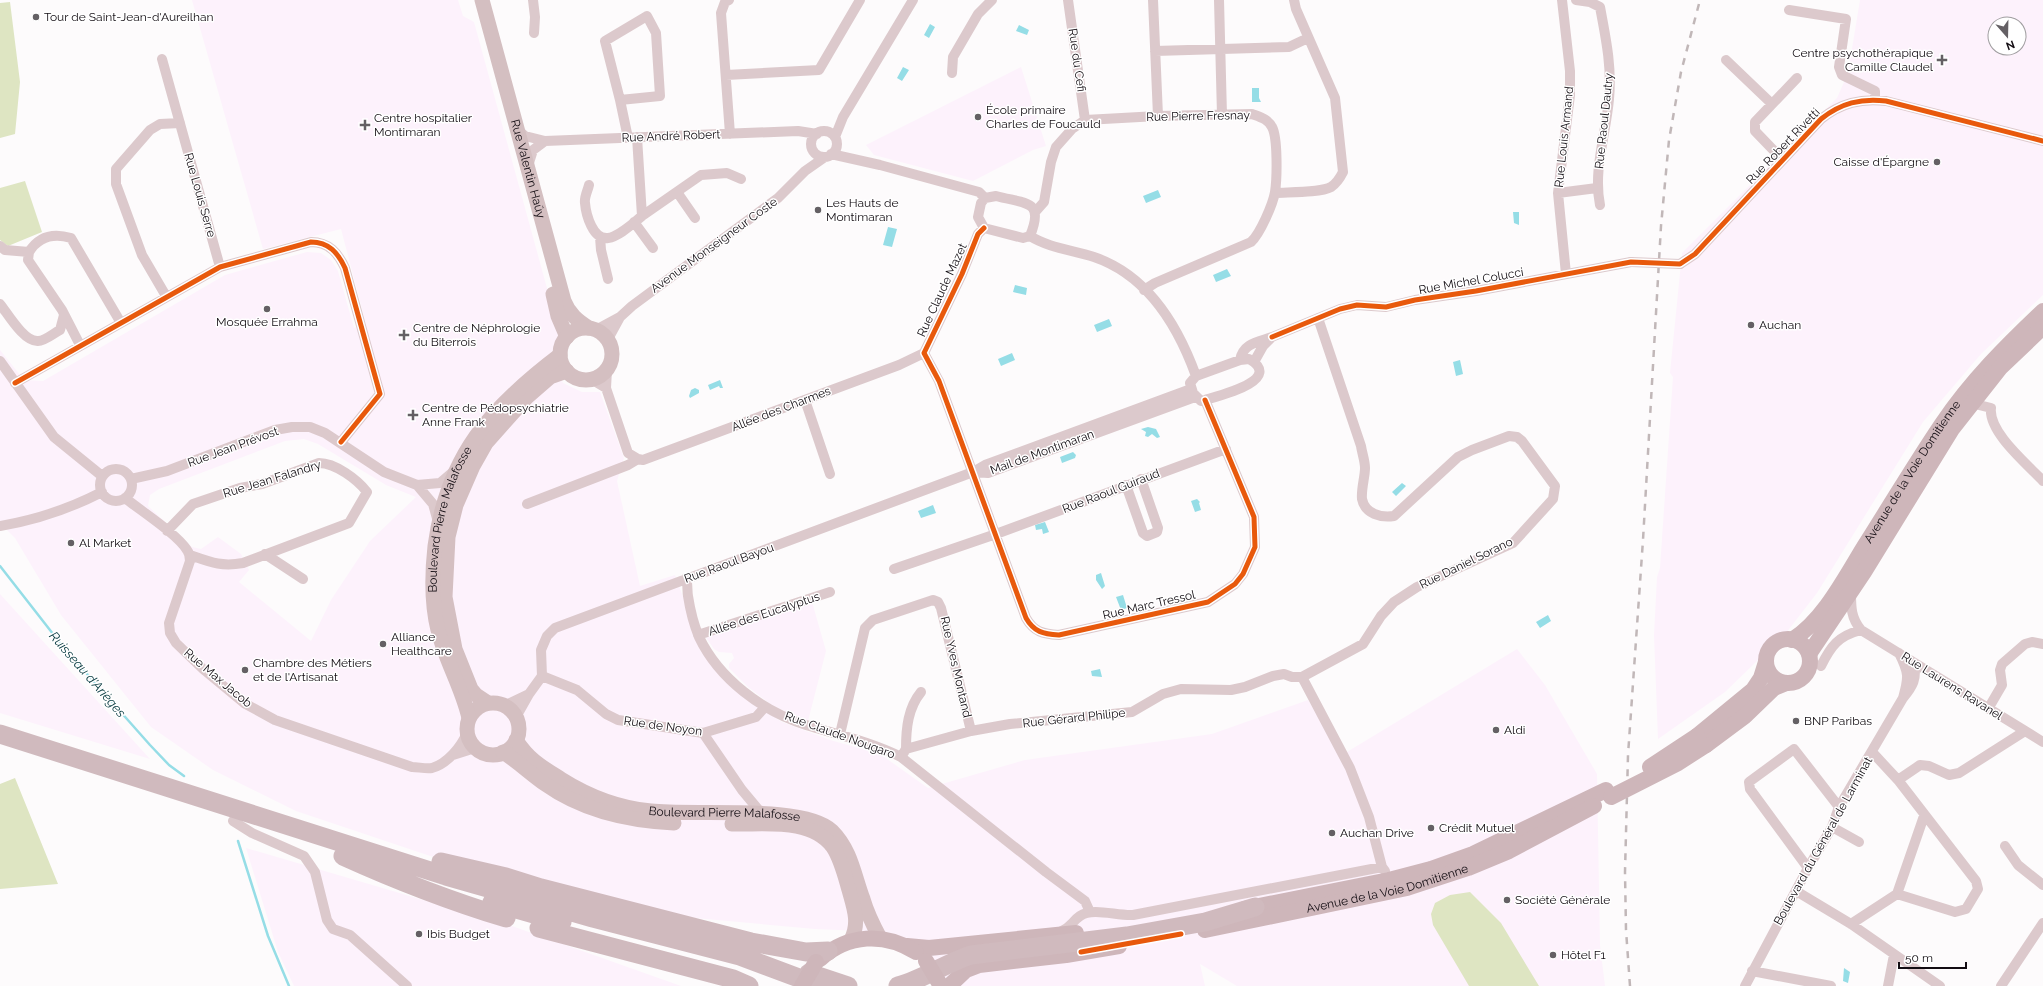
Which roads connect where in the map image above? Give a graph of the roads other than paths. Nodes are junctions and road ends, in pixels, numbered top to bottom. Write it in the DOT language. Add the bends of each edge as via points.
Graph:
graph roads {
  1 [pos="473,0"];
  2 [pos="482,0"];
  3 [pos="533,0"];
  4 [pos="729,0"];
  5 [pos="860,0"];
  6 [pos="913,0"];
  7 [pos="992,0"];
  8 [pos="1068,0"];
  9 [pos="1153,0"];
  10 [pos="1219,0"];
  11 [pos="1294,0"];
  12 [pos="1562,0"];
  13 [pos="1576,0"];
  14 [pos="1789,10"];
  15 [pos="534,32"];
  16 [pos="1308,38"];
  17 [pos="1220,49"];
  18 [pos="1155,51"];
  19 [pos="162,59"];
  20 [pos="1726,60"];
  21 [pos="952,73"];
  22 [pos="726,75"];
  23 [pos="1797,78"];
  24 [pos="620,100"];
  25 [pos="1875,100"];
  26 [pos="1772,104"];
  27 [pos="1222,115"];
  28 [pos="1158,116"];
  29 [pos="843,117"];
  30 [pos="1085,120"];
  31 [pos="180,123"];
  32 [pos="518,130"];
  33 [pos="798,131"];
  34 [pos="819,133"];
  35 [pos="730,134"];
  36 [pos="632,138"];
  37 [pos="836,140"];
  38 [pos="545,141"];
  39 [pos="2043,141"];
  40 [pos="813,147"];
  41 [pos="828,156"];
  42 [pos="855,159"];
  43 [pos="1782,159"];
  44 [pos="528,166"];
  45 [pos="805,171"];
  46 [pos="741,178"];
  47 [pos="589,185"];
  48 [pos="1597,188"];
  49 [pos="677,192"];
  50 [pos="1275,193"];
  51 [pos="1558,193"];
  52 [pos="985,198"];
  53 [pos="1600,205"];
  54 [pos="1036,211"];
  55 [pos="695,218"];
  56 [pos="638,219"];
  57 [pos="984,228"];
  58 [pos="1030,236"];
  59 [pos="600,237"];
  60 [pos="0,246"];
  61 [pos="653,248"];
  62 [pos="28,252"];
  63 [pos="1631,262"];
  64 [pos="220,267"];
  65 [pos="1566,274"];
  66 [pos="608,279"];
  67 [pos="1144,290"];
  68 [pos="166,296"];
  69 [pos="0,304"];
  70 [pos="2043,311"];
  71 [pos="64,315"];
  72 [pos="620,317"];
  73 [pos="1318,318"];
  74 [pos="121,323"];
  75 [pos="2043,326"];
  76 [pos="593,329"];
  77 [pos="60,330"];
  78 [pos="567,337"];
  79 [pos="1272,337"];
  80 [pos="608,339"];
  81 [pos="80,345"];
  82 [pos="924,353"];
  83 [pos="560,355"];
  84 [pos="0,360"];
  85 [pos="1240,360"];
  86 [pos="1254,362"];
  87 [pos="607,370"];
  88 [pos="567,371"];
  89 [pos="1196,376"];
  90 [pos="591,379"];
  91 [pos="15,383"];
  92 [pos="606,388"];
  93 [pos="1193,393"];
  94 [pos="805,400"];
  95 [pos="1205,400"];
  96 [pos="1970,403"];
  97 [pos="341,442"];
  98 [pos="1226,448"];
  99 [pos="638,459"];
  100 [pos="456,470"];
  101 [pos="973,472"];
  102 [pos="830,474"];
  103 [pos="102,476"];
  104 [pos="1141,479"];
  105 [pos="131,480"];
  106 [pos="2043,481"];
  107 [pos="417,485"];
  108 [pos="1126,485"];
  109 [pos="102,492"];
  110 [pos="125,498"];
  111 [pos="527,504"];
  112 [pos="438,524"];
  113 [pos="0,526"];
  114 [pos="167,532"];
  115 [pos="996,534"];
  116 [pos="265,554"];
  117 [pos="190,555"];
  118 [pos="894,569"];
  119 [pos="686,578"];
  120 [pos="303,579"];
  121 [pos="830,592"];
  122 [pos="1851,593"];
  123 [pos="1861,630"];
  124 [pos="698,635"];
  125 [pos="1792,640"];
  126 [pos="2043,644"];
  127 [pos="1899,653"];
  128 [pos="1827,654"];
  129 [pos="1813,659"];
  130 [pos="1766,662"];
  131 [pos="1914,662"];
  132 [pos="542,676"];
  133 [pos="1302,677"];
  134 [pos="1786,683"];
  135 [pos="921,692"];
  136 [pos="529,694"];
  137 [pos="1903,698"];
  138 [pos="488,703"];
  139 [pos="504,706"];
  140 [pos="765,707"];
  141 [pos="1988,708"];
  142 [pos="516,717"];
  143 [pos="469,718"];
  144 [pos="971,731"];
  145 [pos="2025,731"];
  146 [pos="467,733"];
  147 [pos="703,733"];
  148 [pos="0,734"];
  149 [pos="840,734"];
  150 [pos="2041,738"];
  151 [pos="516,740"];
  152 [pos="1701,741"];
  153 [pos="0,747"];
  154 [pos="475,748"];
  155 [pos="503,752"];
  156 [pos="1872,752"];
  157 [pos="904,753"];
  158 [pos="451,756"];
  159 [pos="1898,780"];
  160 [pos="742,790"];
  161 [pos="1608,794"];
  162 [pos="1839,807"];
  163 [pos="737,814"];
  164 [pos="762,814"];
  165 [pos="1924,816"];
  166 [pos="233,820"];
  167 [pos="293,826"];
  168 [pos="1832,827"];
  169 [pos="1859,842"];
  170 [pos="2005,846"];
  171 [pos="343,856"];
  172 [pos="1808,868"];
  173 [pos="1386,873"];
  174 [pos="2043,884"];
  175 [pos="1796,891"];
  176 [pos="1897,894"];
  177 [pos="1255,907"];
  178 [pos="1090,912"];
  179 [pos="593,918"];
  180 [pos="2043,923"];
  181 [pos="1851,924"];
  182 [pos="1052,936"];
  183 [pos="880,938"];
  184 [pos="851,940"];
  185 [pos="906,946"];
  186 [pos="1894,955"];
  187 [pos="822,957"];
  188 [pos="1752,971"];
  189 [pos="406,986"];
  190 [pos="749,986"];
  191 [pos="786,986"];
  192 [pos="802,986"];
  193 [pos="820,986"];
  194 [pos="848,986"];
  195 [pos="898,986"];
  196 [pos="941,986"];
  197 [pos="949,986"];
  198 [pos="1745,986"];
  199 [pos="1831,986"];
  200 [pos="1888,986"];
  201 [pos="1940,986"];
  202 [pos="2002,986"];
  1 -- 78 [label="street, Rue Valentin Haüy" via="558,316"];
  2 -- 32 [label="street, Rue Valentin Haüy"];
  3 -- 15 [label="street"];
  4 -- 22 [label="street" via="725,2 721,13"];
  5 -- 22 [label="street" via="819,70"];
  6 -- 29 [label="street"];
  7 -- 21 [label="street" via="978,14 953,57"];
  8 -- 30 [label="street, Rue du Cefi"];
  9 -- 18 [label="street"];
  10 -- 17 [label="street"];
  11 -- 16 [label="street"];
  12 -- 51 [label="street, Rue Louis Armand" via="1570,71 1570,95"];
  13 -- 48 [label="street, Rue Raoul Dautry" via="1590,2 1600,8 1611,71"];
  14 -- 25 [label="street" via="1846,19 1839,67 1842,75 1875,91"];
  16 -- 17 [label="street" via="1289,47"];
  16 -- 50 [label="street" via="1335,98 1343,172 1331,187"];
  17 -- 18 [label="street"];
  17 -- 27 [label="street"];
  18 -- 28 [label="street"];
  19 -- 31 [label="street, Rue Louis Serre"];
  20 -- 26 [label="street"];
  22 -- 35 [label="street"];
  23 -- 26 [label="street"];
  24 -- 24 [label="street" via="660,96 656,33 646,16 605,41"];
  24 -- 36 [label="street"];
  25 -- 39 [label="street, Rue Robert Rivetti"];
  25 -- 43 [label="street, Rue Robert Rivetti" via="1846,103 1829,112"];
  26 -- 43 [label="street" via="1755,122 1755,131"];
  27 -- 28 [label="street, Rue Pierre Fresnay"];
  27 -- 50 [label="street, Rue Pierre Fresnay" via="1252,114 1264,118 1272,126 1276,137"];
  28 -- 30 [label="street, Rue Pierre Fresnay"];
  29 -- 34 [label="street"];
  29 -- 37 [label="street"];
  30 -- 54 [label="street" via="1072,129 1056,147 1044,202"];
  31 -- 64 [label="street, Rue Louis Serre"];
  31 -- 68 [label="street" via="160,124 150,130 116,169 116,184 142,255"];
  32 -- 38 [label="street, Rue André Robert" via="524,136"];
  32 -- 44 [label="street, Rue Valentin Haüy"];
  33 -- 34 [label="street, Rue André Robert"];
  33 -- 35 [label="street, Rue André Robert"];
  33 -- 40 [label="street"];
  34 -- 37 [label="street" via="830,132"];
  34 -- 40 [label="street"];
  35 -- 36 [label="street, Rue André Robert"];
  36 -- 38 [label="street, Rue André Robert"];
  36 -- 56 [label="street"];
  37 -- 41 [label="street" via="836,147"];
  37 -- 42 [label="street" via="844,151"];
  38 -- 44 [label="street" via="533,150"];
  40 -- 41 [label="street" via="817,154"];
  40 -- 45 [label="street, Avenue Monseigneur Coste"];
  41 -- 42 [label="street"];
  41 -- 45 [label="street, Avenue Monseigneur Coste"];
  42 -- 52 [label="street" via="979,192"];
  43 -- 63 [label="street, Rue Robert Rivetti, bridge" via="1695,254 1680,264"];
  44 -- 76 [label="street, Rue Valentin Haüy" via="567,309 578,321"];
  45 -- 72 [label="street, Avenue Monseigneur Coste" via="778,198"];
  46 -- 49 [label="street" via="727,173 701,175"];
  47 -- 59 [label="street" via="584,202 592,227"];
  48 -- 51 [label="street"];
  48 -- 53 [label="street, Rue Raoul Dautry"];
  49 -- 55 [label="street"];
  49 -- 56 [label="street"];
  50 -- 67 [label="street, Rue Pierre Fresnay" via="1257,236 1251,242"];
  51 -- 65 [label="street, Rue Louis Armand"];
  52 -- 54 [label="street" via="996,196 1032,206"];
  52 -- 57 [label="street" via="978,217"];
  54 -- 58 [label="street" via="1037,218"];
  56 -- 59 [label="street" via="614,236"];
  56 -- 61 [label="street"];
  57 -- 58 [label="street" via="1023,238"];
  57 -- 82 [label="street, Rue Claude Mazet" via="978,234"];
  58 -- 67 [label="street" via="1040,242 1095,257 1124,272"];
  59 -- 66 [label="street"];
  60 -- 62 [label="street" via="5,250"];
  62 -- 71 [label="street" via="28,260"];
  62 -- 74 [label="street" via="44,238 57,234 71,238"];
  63 -- 65 [label="street, Rue Michel Colucci"];
  64 -- 68 [label="street"];
  64 -- 97 [label="street" via="311,242 325,245 338,255 345,268 380,394"];
  65 -- 73 [label="street, Rue Michel Colucci" via="1386,307 1357,304"];
  67 -- 89 [label="street" via="1165,312 1176,329"];
  68 -- 74 [label="street"];
  69 -- 77 [label="street" via="31,340 39,342"];
  70 -- 125 [label="main road, Avenue de la Voie Domitienne" via="1993,358 1963,393 1836,592 1811,625"];
  71 -- 77 [label="street"];
  71 -- 81 [label="street"];
  72 -- 76 [label="street, Avenue Monseigneur Coste"];
  72 -- 80 [label="street, Avenue Monseigneur Coste"];
  73 -- 79 [label="street, Rue Michel Colucci"];
  73 -- 133 [label="street, Rue Daniel Sorano" via="1361,446 1365,466 1362,499 1366,508 1375,516 1394,516 1458,457 1509,436 1522,441 1555,486 1555,492 1553,499 1513,542 1417,587 1394,602 1381,616 1363,644"];
  74 -- 81 [label="street"];
  75 -- 96 [label="main road, Avenue de la Voie Domitienne" via="2000,368"];
  76 -- 78 [label="street" via="577,330"];
  76 -- 80 [label="street"];
  77 -- 81 [label="street"];
  78 -- 83 [label="street"];
  79 -- 85 [label="street, Rue Michel Colucci" via="1247,346 1242,350"];
  79 -- 86 [label="street, Rue Michel Colucci" via="1263,346"];
  80 -- 87 [label="street" via="612,355"];
  81 -- 91 [label="street"];
  82 -- 94 [label="street, Allée des Charmes"];
  82 -- 101 [label="street, Rue Claude Mazet" via="939,381"];
  83 -- 88 [label="street"];
  83 -- 100 [label="street, Boulevard Pierre Malafosse" via="503,402 469,445"];
  84 -- 91 [label="street"];
  85 -- 86 [label="street" via="1249,359"];
  85 -- 89 [label="street"];
  86 -- 95 [label="street" via="1258,370 1256,380 1249,385"];
  87 -- 90 [label="street"];
  87 -- 92 [label="street"];
  88 -- 90 [label="street" via="581,379"];
  88 -- 138 [label="street, Boulevard Pierre Malafosse" via="550,377 527,397 486,443 472,466 456,505 448,537 445,597 455,649 471,689"];
  89 -- 93 [label="street" via="1190,383"];
  90 -- 92 [label="street"];
  91 -- 103 [label="street" via="54,437"];
  92 -- 99 [label="street" via="628,453"];
  93 -- 95 [label="street" via="1201,401"];
  93 -- 101 [label="street, Mail de Montimaran" via="988,473"];
  94 -- 99 [label="street, Allée des Charmes" via="643,460"];
  94 -- 102 [label="street"];
  95 -- 98 [label="street, Rue Marc Tressol"];
  96 -- 106 [label="street" via="1991,408 1990,414 1996,430"];
  96 -- 122 [label="main road, Avenue de la Voie Domitienne"];
  97 -- 105 [label="street, Rue Jean Prévost" via="325,432 310,427 275,430 168,471"];
  97 -- 107 [label="street, Rue Jean Prévost" via="384,472"];
  98 -- 104 [label="street, Rue Raoul Guiraud"];
  98 -- 115 [label="street, Rue Marc Tressol" via="1254,517 1255,547 1250,562 1235,584 1208,602 1059,635 1046,635 1031,626 1026,618"];
  99 -- 111 [label="street, Allée des Charmes"];
  100 -- 107 [label="street, Rue Jean Prévost" via="440,483"];
  100 -- 112 [label="street, Boulevard Pierre Malafosse"];
  101 -- 115 [label="street, Rue Marc Tressol"];
  101 -- 119 [label="street, Rue Raoul Bayou"];
  103 -- 105 [label="street" via="115,469 125,472"];
  103 -- 109 [label="street"];
  104 -- 108 [label="street, Rue Raoul Guiraud"];
  104 -- 108 [label="street" via="1158,528 1157,532 1151,535 1143,533"];
  105 -- 110 [label="street" via="131,490"];
  107 -- 112 [label="street, Rue Jean Prévost" via="433,504"];
  108 -- 115 [label="street, Rue Raoul Guiraud"];
  109 -- 110 [label="street" via="110,500"];
  109 -- 113 [label="street" via="75,506 34,520"];
  110 -- 114 [label="street"];
  112 -- 143 [label="street, Boulevard Pierre Malafosse" via="433,565 437,629 466,702"];
  114 -- 116 [label="street, Rue Jean Falandry" via="193,504 240,488 262,484 319,463 328,463 362,484 367,492 349,523"];
  114 -- 117 [label="street" via="187,549"];
  115 -- 118 [label="street, Rue Raoul Guiraud"];
  116 -- 117 [label="street, Rue Jean Falandry" via="243,564 228,566"];
  116 -- 120 [label="street"];
  117 -- 158 [label="street, Rue Max Jacob" via="169,623 170,633 176,643 203,669 244,703 275,720 412,767 432,768"];
  119 -- 124 [label="street, Rue Claude Nougaro"];
  119 -- 132 [label="street, Rue Raoul Bayou" via="555,628 547,636 542,650"];
  121 -- 124 [label="street, Allée des Eucalyptus"];
  122 -- 123 [label="street" via="1852,614"];
  122 -- 129 [label="main road, Avenue de la Voie Domitienne"];
  123 -- 127 [label="street, Rue Laurens Ravanel"];
  123 -- 128 [label="street" via="1846,634"];
  124 -- 140 [label="street, Rue Claude Nougaro" via="708,654 724,673"];
  125 -- 129 [label="main road" via="1802,645"];
  125 -- 130 [label="main road" via="1776,643 1767,654"];
  126 -- 141 [label="street" via="2025,644 2002,664 2002,685"];
  127 -- 131 [label="street, Rue Laurens Ravanel"];
  127 -- 137 [label="street, Boulevard du Général de Larminat" via="1907,669 1908,679"];
  128 -- 129 [label="street"];
  128 -- 129 [label="street"];
  129 -- 134 [label="main road" via="1804,677"];
  130 -- 134 [label="main road" via="1774,678"];
  130 -- 152 [label="main road, Avenue de la Voie Domitienne" via="1761,678 1753,690"];
  131 -- 137 [label="street, Boulevard du Général de Larminat" via="1913,685"];
  131 -- 141 [label="street, Rue Laurens Ravanel"];
  132 -- 136 [label="street"];
  132 -- 147 [label="street, Rue de Noyon" via="577,690 606,714 618,720"];
  133 -- 144 [label="street, Rue Gérard Philipe" via="1284,674 1273,676 1231,690 1181,688 1163,694 1132,712 1010,724"];
  133 -- 173 [label="street" via="1350,768"];
  134 -- 152 [label="main road, Avenue de la Voie Domitienne" via="1774,688 1745,716"];
  135 -- 157 [label="street" via="913,701"];
  136 -- 139 [label="street"];
  136 -- 142 [label="street"];
  137 -- 156 [label="street, Boulevard du Général de Larminat"];
  138 -- 139 [label="street"];
  138 -- 143 [label="street" via="474,711"];
  139 -- 142 [label="street"];
  140 -- 147 [label="street, Rue de Noyon" via="756,717"];
  140 -- 149 [label="street, Rue Claude Nougaro" via="805,725"];
  141 -- 145 [label="street, Rue Laurens Ravanel"];
  142 -- 151 [label="street"];
  143 -- 146 [label="street"];
  144 -- 149 [label="street, Rue Yves Montand" via="942,608 933,600 873,620 865,628"];
  144 -- 157 [label="street, Rue Gérard Philipe"];
  145 -- 150 [label="street, Rue Laurens Ravanel"];
  145 -- 159 [label="street" via="1959,773 1949,775 1920,765"];
  146 -- 154 [label="street"];
  146 -- 158 [label="street, Rue Max Jacob" via="463,743"];
  147 -- 160 [label="street"];
  148 -- 167 [label="highway"];
  149 -- 157 [label="street, Rue Claude Nougaro"];
  151 -- 155 [label="street"];
  151 -- 163 [label="street, Boulevard Pierre Malafosse" via="537,764 582,792 619,805 658,812"];
  152 -- 161 [label="main road, Avenue de la Voie Domitienne, bridge" via="1650,767"];
  153 -- 166 [label="highway"];
  154 -- 155 [label="street" via="490,754"];
  154 -- 158 [label="street, Rue Max Jacob"];
  155 -- 184 [label="street, Boulevard Pierre Malafosse" via="546,785 577,803 623,818 684,823 791,825 806,828 820,835 832,846 841,862 849,889 857,924"];
  156 -- 159 [label="street"];
  156 -- 162 [label="street, Boulevard du Général de Larminat"];
  157 -- 178 [label="street, Rue Claude Nougaro" via="1046,872 1085,901"];
  159 -- 165 [label="street"];
  160 -- 163 [label="street" via="743,801"];
  160 -- 164 [label="street"];
  161 -- 173 [label="main road, Avenue de la Voie Domitienne" via="1473,854 1432,869"];
  161 -- 197 [label="main road, Avenue de la Voie Domitienne" via="1509,851 1408,888 1158,939 1066,955 979,965 966,970"];
  162 -- 168 [label="street, Boulevard du Général de Larminat"];
  162 -- 172 [label="street" via="1794,749 1749,782 1750,789"];
  163 -- 164 [label="street, Boulevard Pierre Malafosse"];
  164 -- 183 [label="street, Boulevard Pierre Malafosse" via="798,816 814,820 831,830 850,857 871,922"];
  165 -- 176 [label="street"];
  165 -- 176 [label="street" via="1976,881 1978,888 1966,908 1955,912"];
  166 -- 171 [label="highway"];
  166 -- 189 [label="street" via="252,833 304,856 315,872 327,920 333,929 350,935"];
  167 -- 179 [label="highway" via="446,876"];
  167 -- 187 [label="highway" via="506,877 751,942"];
  168 -- 169 [label="street"];
  168 -- 172 [label="street, Boulevard du Général de Larminat"];
  170 -- 174 [label="street" via="2018,865"];
  171 -- 190 [label="highway" via="459,904 594,944 734,979"];
  171 -- 191 [label="highway" via="524,913 694,956"];
  172 -- 175 [label="street, Boulevard du Général de Larminat"];
  173 -- 177 [label="main road, Avenue de la Voie Domitienne"];
  173 -- 178 [label="street, Avenue de la Voie Domitienne" via="1133,915"];
  175 -- 181 [label="street"];
  175 -- 188 [label="street, Boulevard du Général de Larminat"];
  176 -- 181 [label="street"];
  177 -- 182 [label="main road, Avenue de la Voie Domitienne"];
  177 -- 195 [label="highway" via="1205,922 1127,936 971,955"];
  178 -- 182 [label="street, Avenue de la Voie Domitienne" via="1079,916 1071,927"];
  179 -- 193 [label="highway" via="740,956"];
  179 -- 194 [label="highway" via="739,949"];
  180 -- 202 [label="street"];
  181 -- 186 [label="street"];
  182 -- 185 [label="main road, Avenue de la Voie Domitienne" via="929,948"];
  183 -- 184 [label="main road"];
  183 -- 185 [label="main road"];
  184 -- 187 [label="main road"];
  185 -- 196 [label="main road, bridge" via="926,961"];
  186 -- 200 [label="street"];
  186 -- 201 [label="street"];
  187 -- 192 [label="main road, bridge"];
  188 -- 198 [label="street, Boulevard du Général de Larminat"];
  188 -- 199 [label="street"];
}
